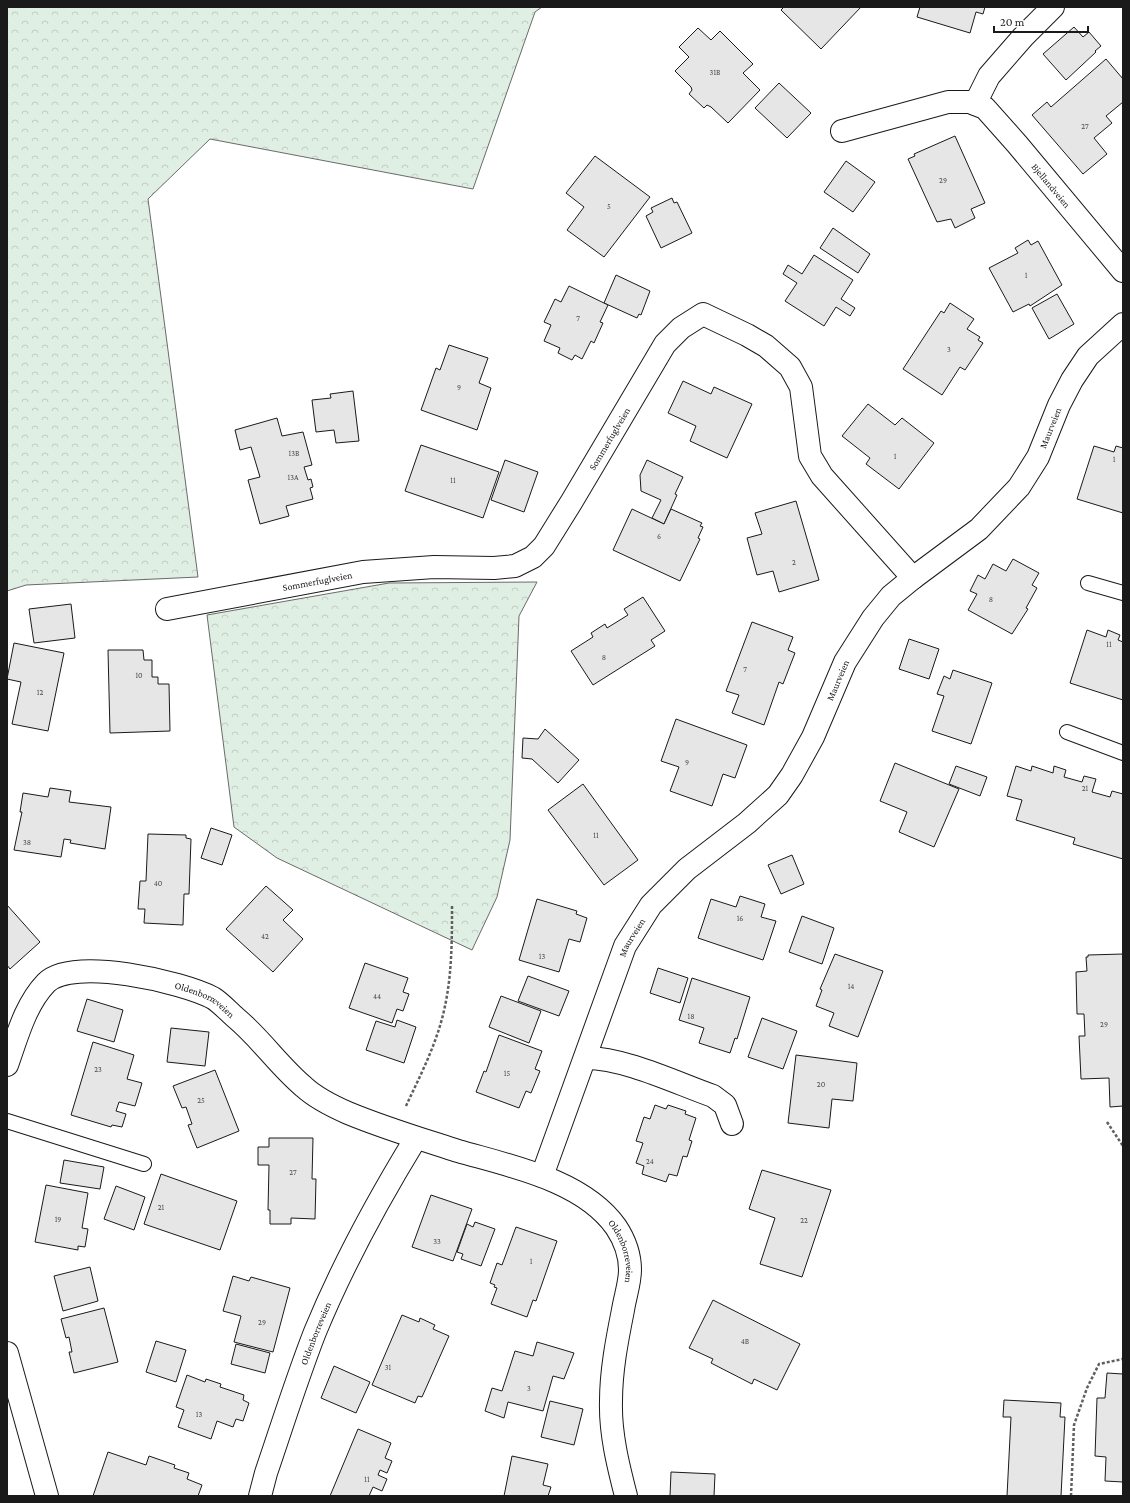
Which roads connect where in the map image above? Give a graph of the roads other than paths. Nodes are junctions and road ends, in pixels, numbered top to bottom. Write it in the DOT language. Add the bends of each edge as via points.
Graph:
graph roads {
  1 [pos="1054,7"];
  2 [pos="975,104"];
  3 [pos="842,131"];
  4 [pos="1123,271"];
  5 [pos="1123,324"];
  6 [pos="912,578"];
  7 [pos="1088,583"];
  8 [pos="1123,593"];
  9 [pos="167,609"];
  10 [pos="1067,732"];
  11 [pos="1123,753"];
  12 [pos="586,1058"];
  13 [pos="7,1065"];
  14 [pos="7,1121"];
  15 [pos="732,1124"];
  16 [pos="416,1138"];
  17 [pos="144,1164"];
  18 [pos="542,1176"];
  19 [pos="7,1353"];
  20 [pos="47,1496"];
  21 [pos="260,1496"];
  22 [pos="626,1496"];
  1 -- 2 [label="street" via="989,76"];
  2 -- 3 [label="street, Bjellandveien" via="948,102"];
  2 -- 4 [label="street, Bjellandveien" via="985,108 1018,144"];
  5 -- 6 [label="street, Maurveien" via="1088,356 1072,380 1038,457 1019,487 980,530"];
  6 -- 9 [label="street, Sommerfuglveien" via="822,476 810,456 801,387 790,367 766,346 703,314 681,328 665,344 572,501 544,546 533,557 515,566 434,567 363,572"];
  6 -- 12 [label="street, Maurveien" via="891,596 873,618 845,662 814,737 778,795 747,823 687,869 651,905 625,946"];
  7 -- 8 [label="lane"];
  10 -- 11 [label="lane"];
  12 -- 15 [label="street" via="598,1058 626,1065 713,1096 725,1105"];
  12 -- 18 [label="street, Maurveien"];
  13 -- 16 [label="street, Oldenborreveien" via="24,1018 48,980 87,970 144,976 172,983 214,999 250,1030 304,1088 348,1113"];
  14 -- 17 [label="lane"];
  16 -- 18 [label="street, Oldenborreveien"];
  16 -- 21 [label="street, Oldenborreveien" via="380,1198 315,1332"];
  18 -- 22 [label="street, Oldenborreveien" via="578,1193 600,1209 616,1228 627,1250 630,1271 616,1345 610,1401 614,1447"];
  19 -- 20 [label="street"];
}
